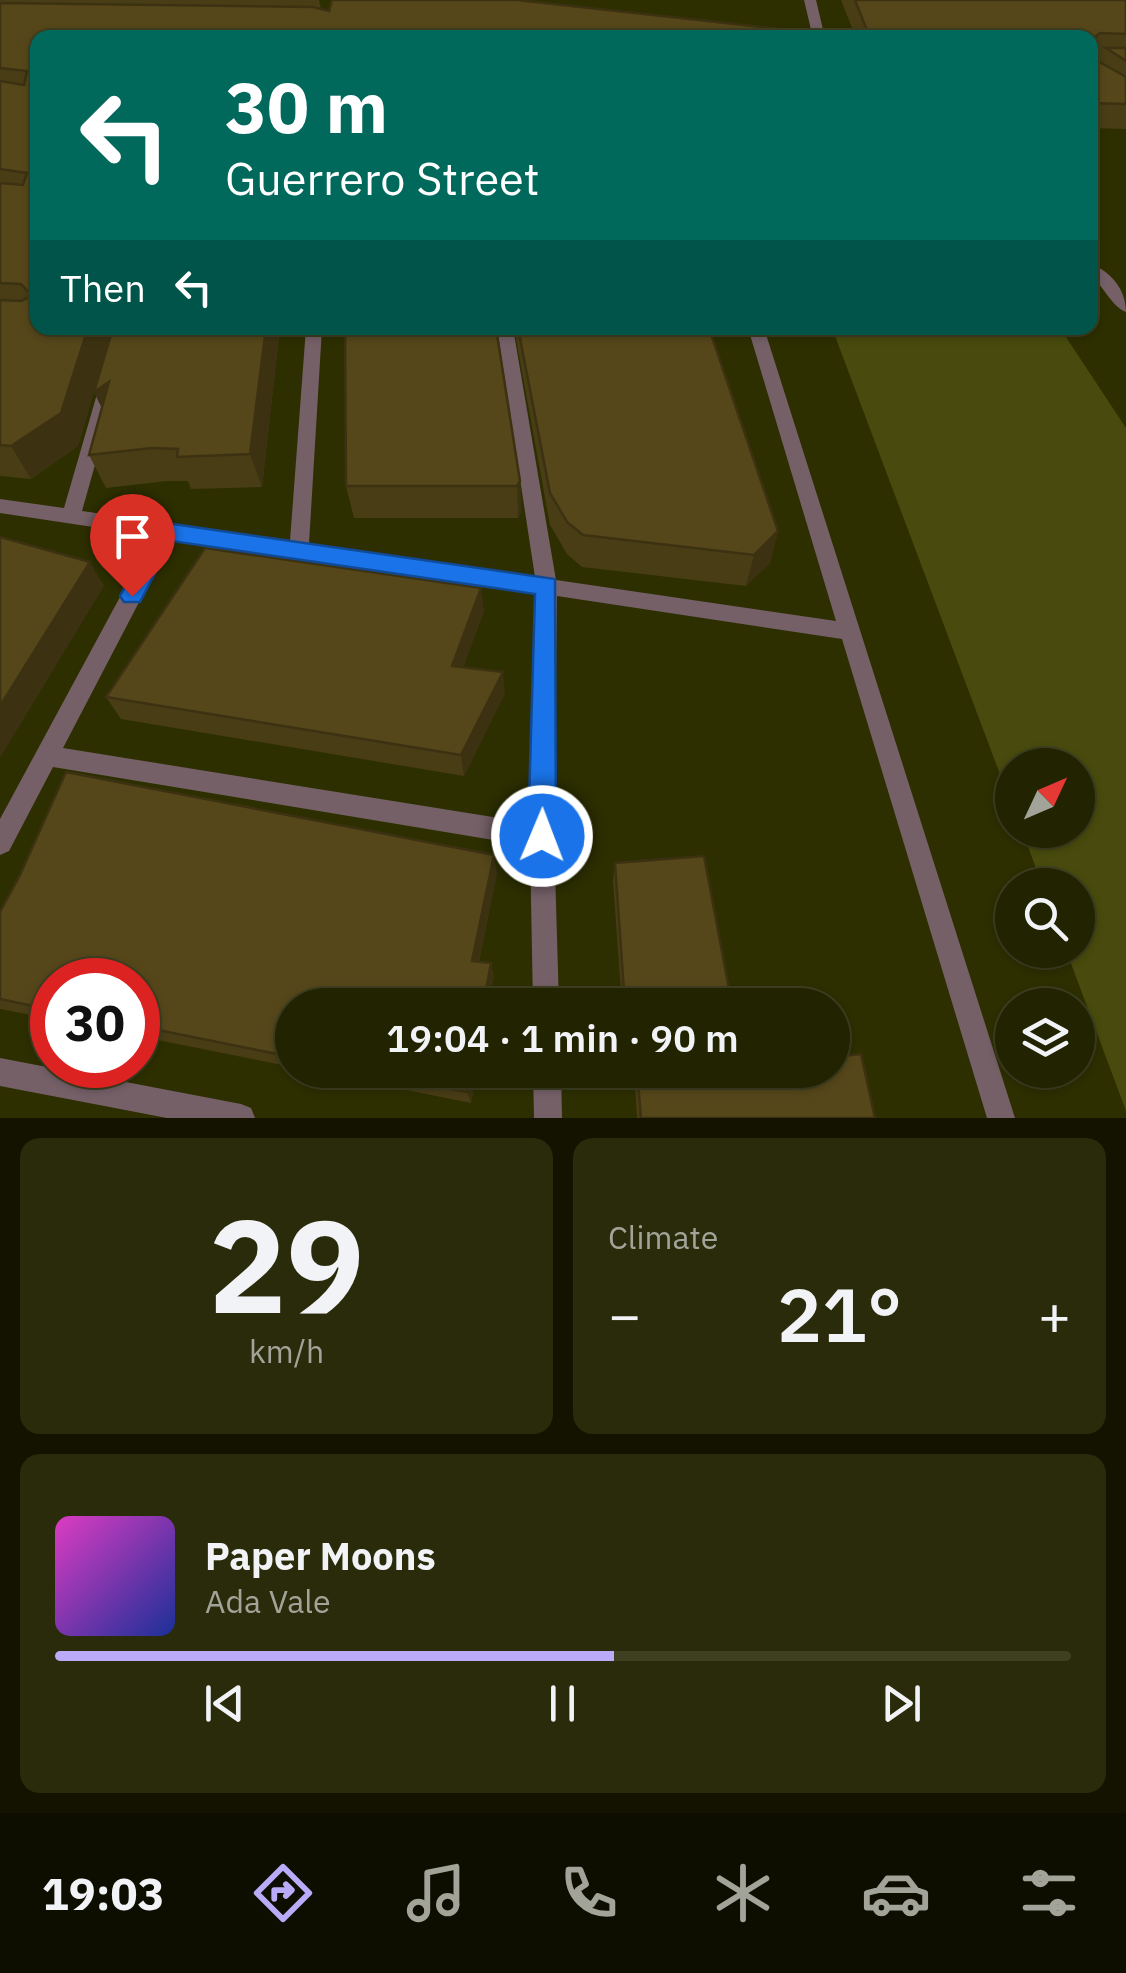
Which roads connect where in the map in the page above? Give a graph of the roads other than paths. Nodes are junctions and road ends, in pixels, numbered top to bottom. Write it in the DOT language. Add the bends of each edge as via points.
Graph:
graph roads {
  1 [pos="810,0"];
  2 [pos="817,30"];
  3 [pos="1098,274"];
  4 [pos="1126,307"];
  5 [pos="314,335"];
  6 [pos="506,335"];
  7 [pos="758,335"];
  8 [pos="120,343"];
  9 [pos="0,506"];
  10 [pos="70,517"];
  11 [pos="166,531"];
  12 [pos="299,547"];
  13 [pos="547,586"];
  14 [pos="847,631"];
  15 [pos="48,756"];
  16 [pos="542,836"];
  17 [pos="0,843"];
  18 [pos="546,988"];
  19 [pos="0,1072"];
  20 [pos="547,1088"];
  21 [pos="241,1118"];
  22 [pos="548,1118"];
  23 [pos="1001,1118"];
  1 -- 2 [label="street"];
  3 -- 4 [label="street"];
  5 -- 12 [label="street"];
  6 -- 13 [label="street"];
  7 -- 14 [label="street"];
  8 -- 10 [label="street"];
  9 -- 10 [label="street"];
  10 -- 11 [label="street"];
  11 -- 12 [label="street"];
  11 -- 15 [label="street"];
  12 -- 13 [label="street"];
  13 -- 14 [label="street"];
  13 -- 16 [label="street"];
  14 -- 23 [label="street"];
  15 -- 16 [label="street"];
  15 -- 17 [label="street"];
  16 -- 18 [label="street"];
  19 -- 21 [label="street"];
  20 -- 22 [label="street"];
}
